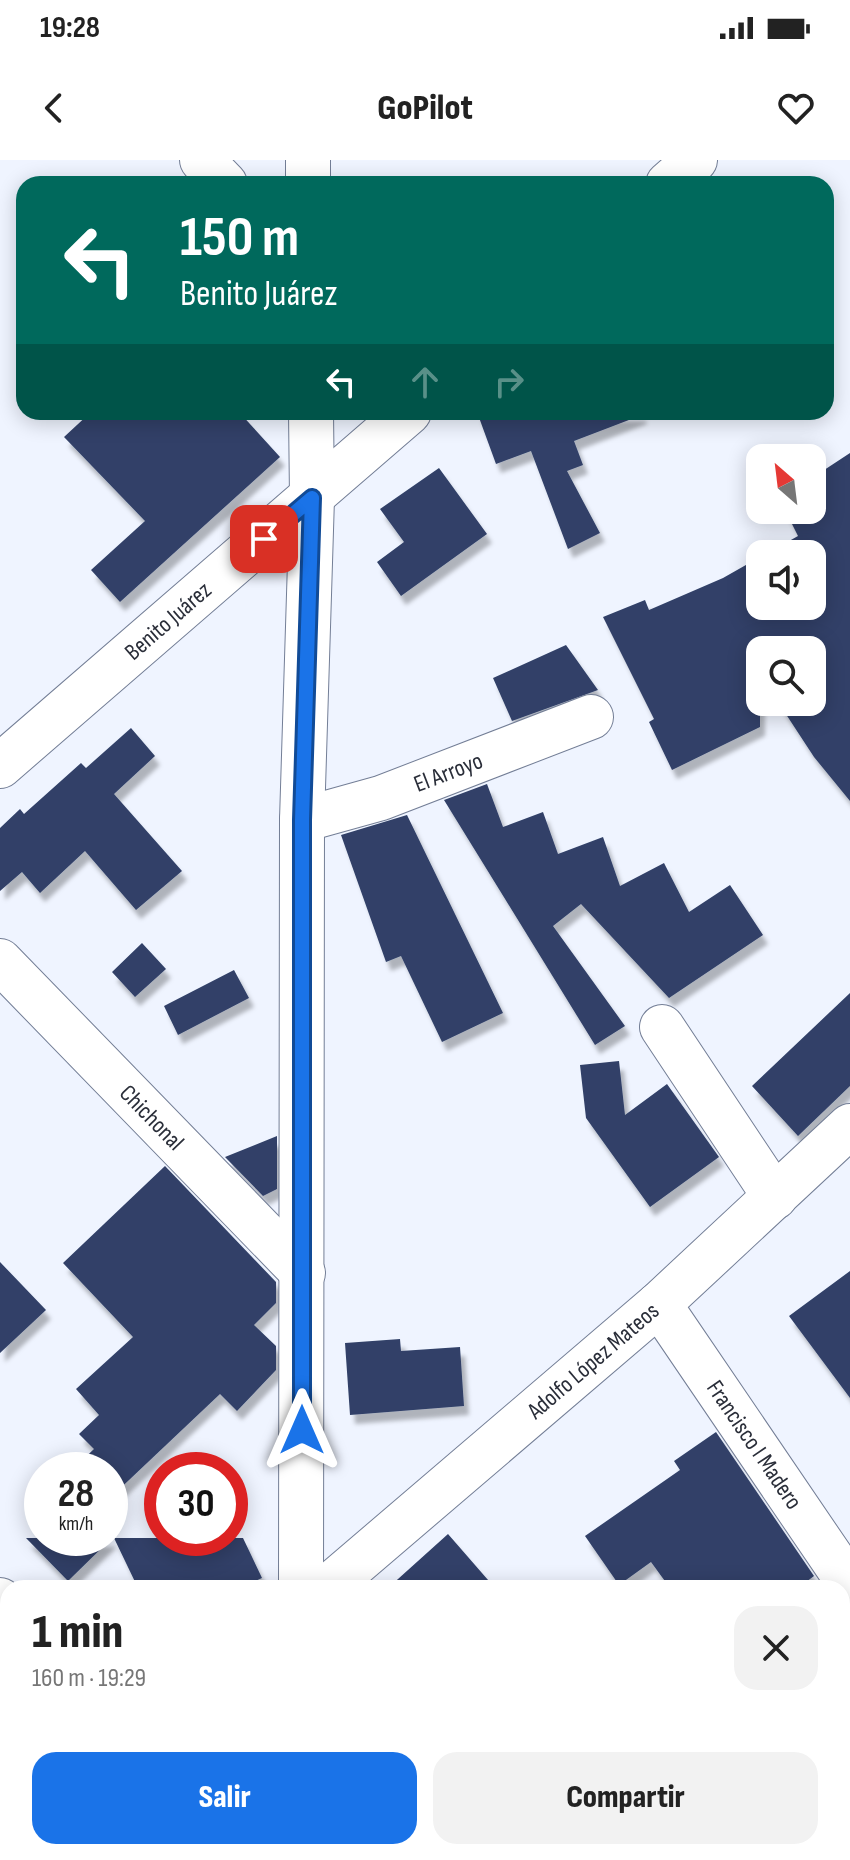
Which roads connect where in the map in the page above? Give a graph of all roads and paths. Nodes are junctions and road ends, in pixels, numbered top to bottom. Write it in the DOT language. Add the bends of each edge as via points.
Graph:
graph roads {
  1 [pos="202,160"];
  2 [pos="695,160"];
  3 [pos="217,176"];
  4 [pos="677,176"];
  5 [pos="311,420"];
  6 [pos="400,420"];
  7 [pos="312,498"];
  8 [pos="591,717"];
  9 [pos="0,766"];
  10 [pos="302,820"];
  11 [pos="0,961"];
  12 [pos="662,1027"];
  13 [pos="850,1126"];
  14 [pos="775,1197"];
  15 [pos="303,1273"];
  16 [pos="659,1304"];
  17 [pos="301,1580"];
  18 [pos="336,1580"];
  19 [pos="847,1580"];
  1 -- 3 [label="street"];
  2 -- 4 [label="street"];
  5 -- 7 [label="street"];
  6 -- 7 [label="street, Benito Juárez"];
  7 -- 9 [label="street, Benito Juárez"];
  7 -- 10 [label="street"];
  8 -- 10 [label="street, El Arroyo" via="381,798"];
  10 -- 15 [label="street"];
  11 -- 15 [label="street, Chichonal"];
  12 -- 14 [label="street"];
  13 -- 14 [label="street, Adolfo López Mateos"];
  14 -- 16 [label="street, Adolfo López Mateos"];
  15 -- 17 [label="street"];
  16 -- 18 [label="street, Adolfo López Mateos"];
  16 -- 19 [label="street, Francisco I Madero"];
}
